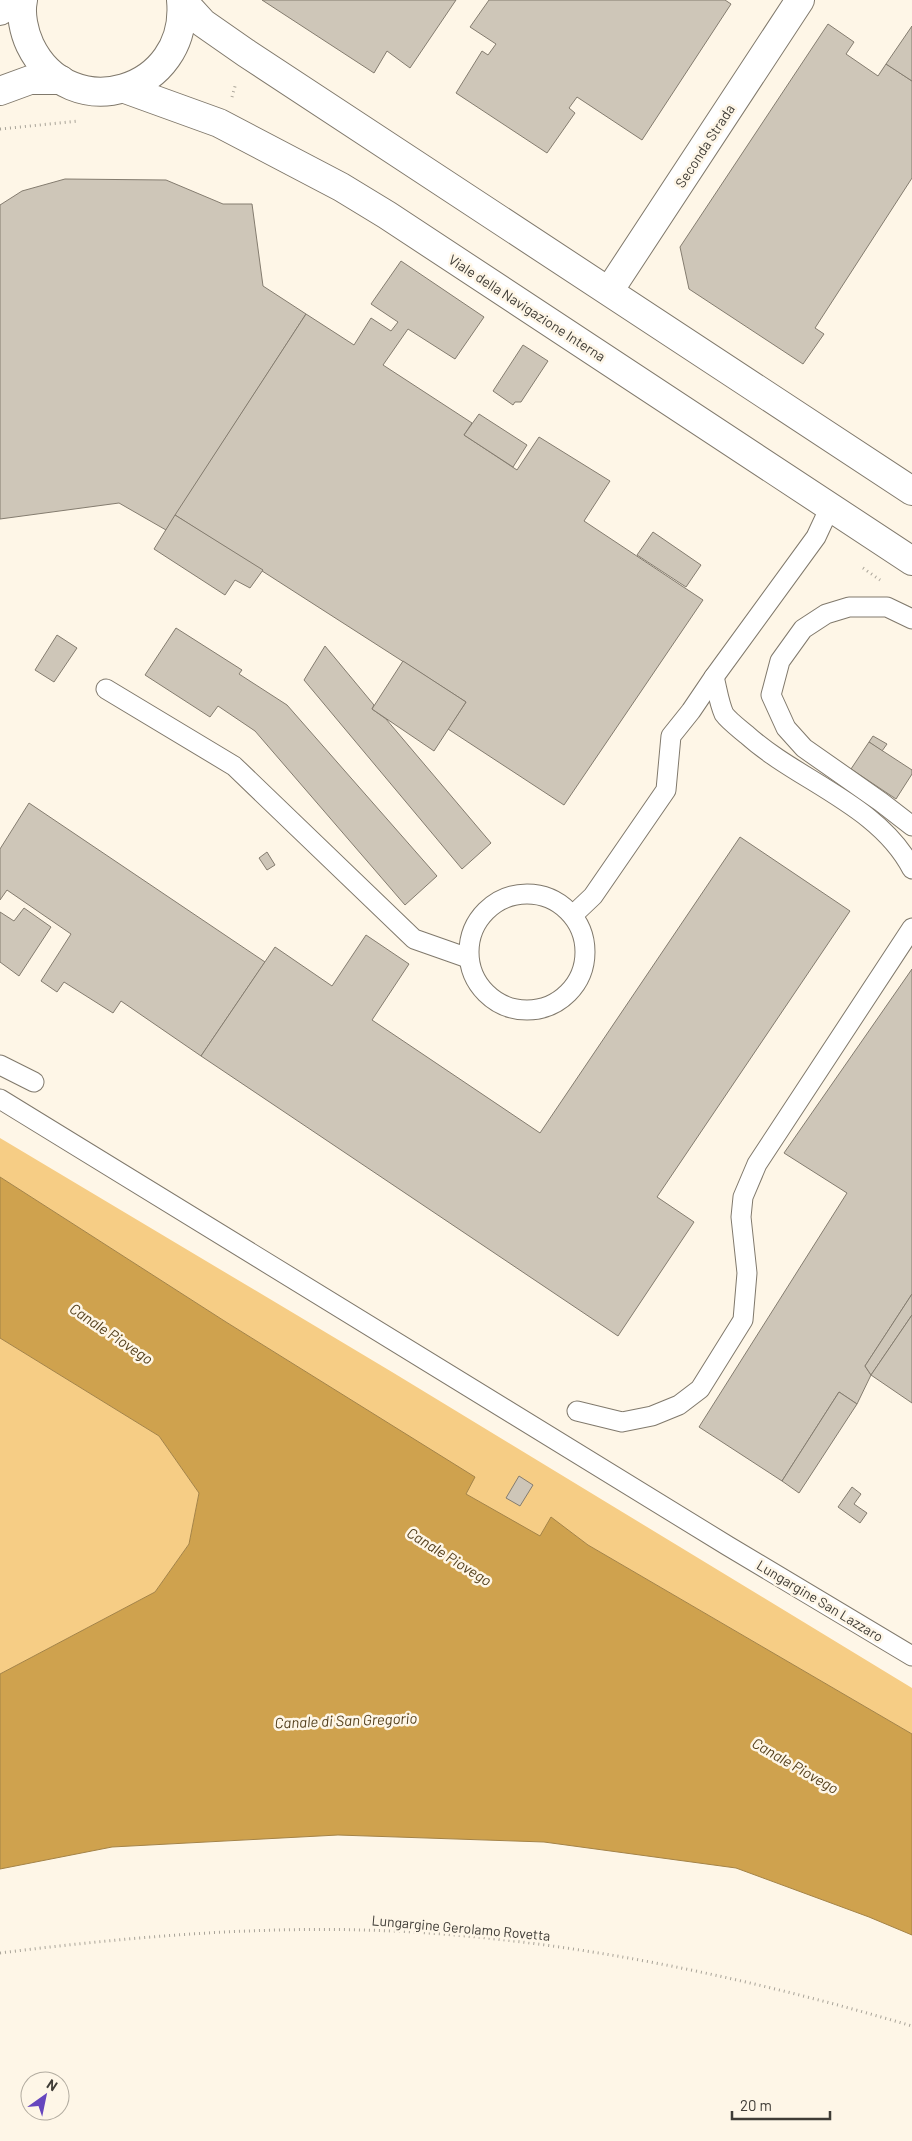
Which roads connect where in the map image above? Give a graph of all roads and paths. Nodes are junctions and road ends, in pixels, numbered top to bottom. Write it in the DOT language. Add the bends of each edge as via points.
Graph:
graph roads {
  1 [pos="14,0"];
  2 [pos="23,0"];
  3 [pos="181,0"];
  4 [pos="800,0"];
  5 [pos="0,11"];
  6 [pos="246,53"];
  7 [pos="61,80"];
  8 [pos="125,89"];
  9 [pos="0,91"];
  10 [pos="81,121"];
  11 [pos="219,123"];
  12 [pos="0,129"];
  13 [pos="609,291"];
  14 [pos="912,491"];
  15 [pos="830,507"];
  16 [pos="912,561"];
  17 [pos="912,619"];
  18 [pos="714,677"];
  19 [pos="106,689"];
  20 [pos="912,826"];
  21 [pos="912,869"];
  22 [pos="573,915"];
  23 [pos="912,928"];
  24 [pos="468,958"];
  25 [pos="0,1064"];
  26 [pos="34,1082"];
  27 [pos="0,1099"];
  28 [pos="577,1411"];
  29 [pos="912,1656"];
  30 [pos="0,1954"];
  31 [pos="912,2026"];
  1 -- 5 [label="street"];
  2 -- 7 [label="street, Viale della Navigazione Interna" via="27,39 46,69"];
  3 -- 6 [label="street, Viale della Navigazione Interna" via="203,23"];
  3 -- 8 [label="street, Viale della Navigazione Interna" via="181,26 170,54 151,75"];
  4 -- 13 [label="street, Seconda Strada"];
  6 -- 11 [label="path" via="228,109"];
  6 -- 13 [label="street, Viale della Navigazione Interna"];
  7 -- 8 [label="street, Viale della Navigazione Interna" via="92,92"];
  7 -- 9 [label="street" via="30,80"];
  8 -- 11 [label="street, Viale della Navigazione Interna"];
  10 -- 12 [label="path"];
  11 -- 15 [label="street, Viale della Navigazione Interna" via="387,215"];
  13 -- 14 [label="street, Viale della Navigazione Interna"];
  15 -- 16 [label="street, Viale della Navigazione Interna"];
  15 -- 18 [label="lane" via="816,537"];
  17 -- 20 [label="lane" via="887,607 850,607 826,614 802,628 780,661 771,695 786,728 804,748"];
  18 -- 21 [label="lane" via="725,714 762,749 869,819 890,837"];
  18 -- 22 [label="lane" via="670,736 666,790 593,896"];
  19 -- 24 [label="lane" via="234,766 414,939"];
  22 -- 24 [label="lane" via="553,899 529,893 504,897 483,911 470,933"];
  22 -- 24 [label="lane" via="586,943 582,974 563,999 549,1005 534,1011 504,1006 479,987"];
  23 -- 28 [label="lane" via="757,1164 743,1197 740,1218 747,1273 743,1320 700,1389 679,1405 652,1416 622,1422"];
  25 -- 26 [label="lane"];
  27 -- 29 [label="lane, Lungargine San Lazzaro"];
  30 -- 31 [label="path, Lungargine Gerolamo Rovetta" via="167,1935 328,1930 410,1932 576,1949 660,1964 830,2001"];
}
